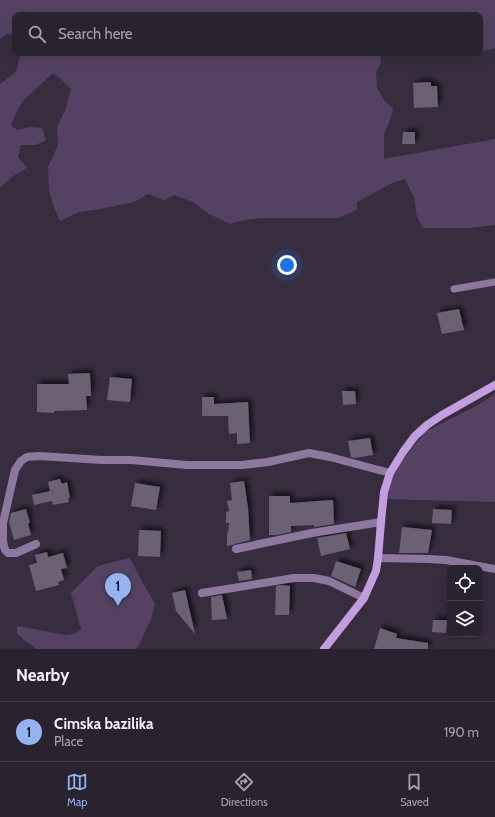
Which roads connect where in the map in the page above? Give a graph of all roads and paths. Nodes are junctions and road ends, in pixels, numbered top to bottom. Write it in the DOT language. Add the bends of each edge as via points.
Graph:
graph roads {
  1 [pos="495,282"];
  2 [pos="454,290"];
  3 [pos="495,385"];
  4 [pos="390,473"];
  5 [pos="381,522"];
  6 [pos="36,544"];
  7 [pos="236,549"];
  8 [pos="378,558"];
  9 [pos="495,570"];
  10 [pos="202,593"];
  11 [pos="364,598"];
  12 [pos="324,649"];
  1 -- 2 [label="lane"];
  3 -- 4 [label="street" via="427,425 415,436"];
  4 -- 5 [label="street" via="384,492"];
  4 -- 6 [label="street" via="309,453 242,465 188,465 131,460 27,457 15,470 3,523 3,542 8,553 16,553"];
  5 -- 7 [label="street"];
  5 -- 8 [label="street"];
  8 -- 9 [label="street" via="446,560"];
  8 -- 11 [label="street" via="376,571"];
  10 -- 11 [label="street" via="294,578 314,578 329,581"];
  11 -- 12 [label="street"];
}
